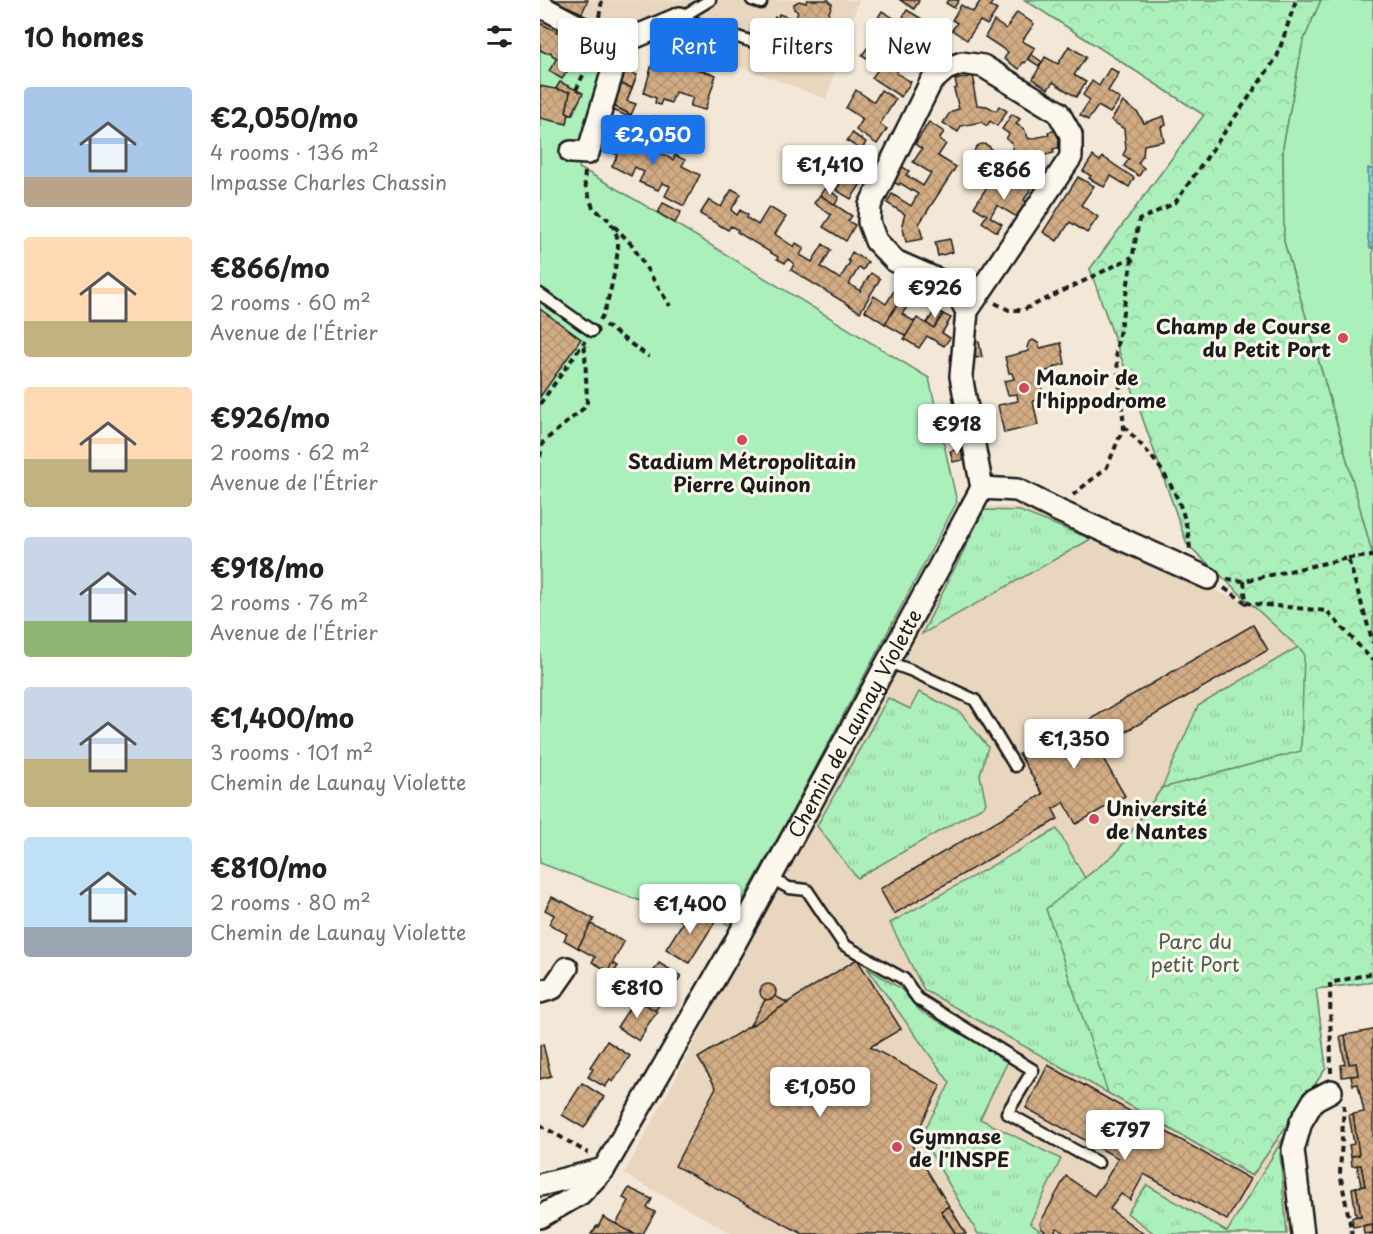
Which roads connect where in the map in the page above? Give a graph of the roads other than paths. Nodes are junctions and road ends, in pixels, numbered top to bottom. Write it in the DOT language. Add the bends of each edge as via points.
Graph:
graph roads {
  1 [pos="692,0"];
  2 [pos="711,0"];
  3 [pos="540,6"];
  4 [pos="684,15"];
  5 [pos="563,18"];
  6 [pos="638,35"];
  7 [pos="750,38"];
  8 [pos="610,72"];
  9 [pos="579,152"];
  10 [pos="540,294"];
  11 [pos="968,311"];
  12 [pos="592,331"];
  13 [pos="982,488"];
  14 [pos="1199,574"];
  15 [pos="888,662"];
  16 [pos="1015,766"];
  17 [pos="771,878"];
  18 [pos="567,968"];
  19 [pos="540,992"];
  20 [pos="1331,1091"];
  21 [pos="1098,1163"];
  22 [pos="605,1166"];
  23 [pos="540,1185"];
  24 [pos="540,1216"];
  25 [pos="1303,1234"];
  1 -- 4 [label="lane"];
  2 -- 4 [label="lane"];
  3 -- 5 [label="street"];
  4 -- 6 [label="street"];
  4 -- 7 [label="lane"];
  8 -- 9 [label="street"];
  10 -- 12 [label="lane"];
  11 -- 11 [label="street" via="1071,157 1071,135 1058,112 983,66 962,63 946,69 931,82 870,206 869,222 876,241 895,261 952,286"];
  11 -- 13 [label="street" via="961,376"];
  13 -- 14 [label="street" via="1017,490"];
  13 -- 15 [label="street, Chemin de Launay Violette"];
  15 -- 16 [label="lane" via="975,700"];
  15 -- 17 [label="street, Chemin de Launay Violette"];
  17 -- 21 [label="lane" via="789,888 807,890 844,945 904,979 918,999 1033,1070 1007,1113"];
  17 -- 22 [label="street, Chemin de Launay Violette"];
  18 -- 19 [label="street" via="553,988"];
  20 -- 25 [label="street" via="1314,1100 1301,1122 1293,1150"];
  22 -- 23 [label="street"];
  22 -- 24 [label="street, Chemin de Launay Violette" via="580,1194"];
}
